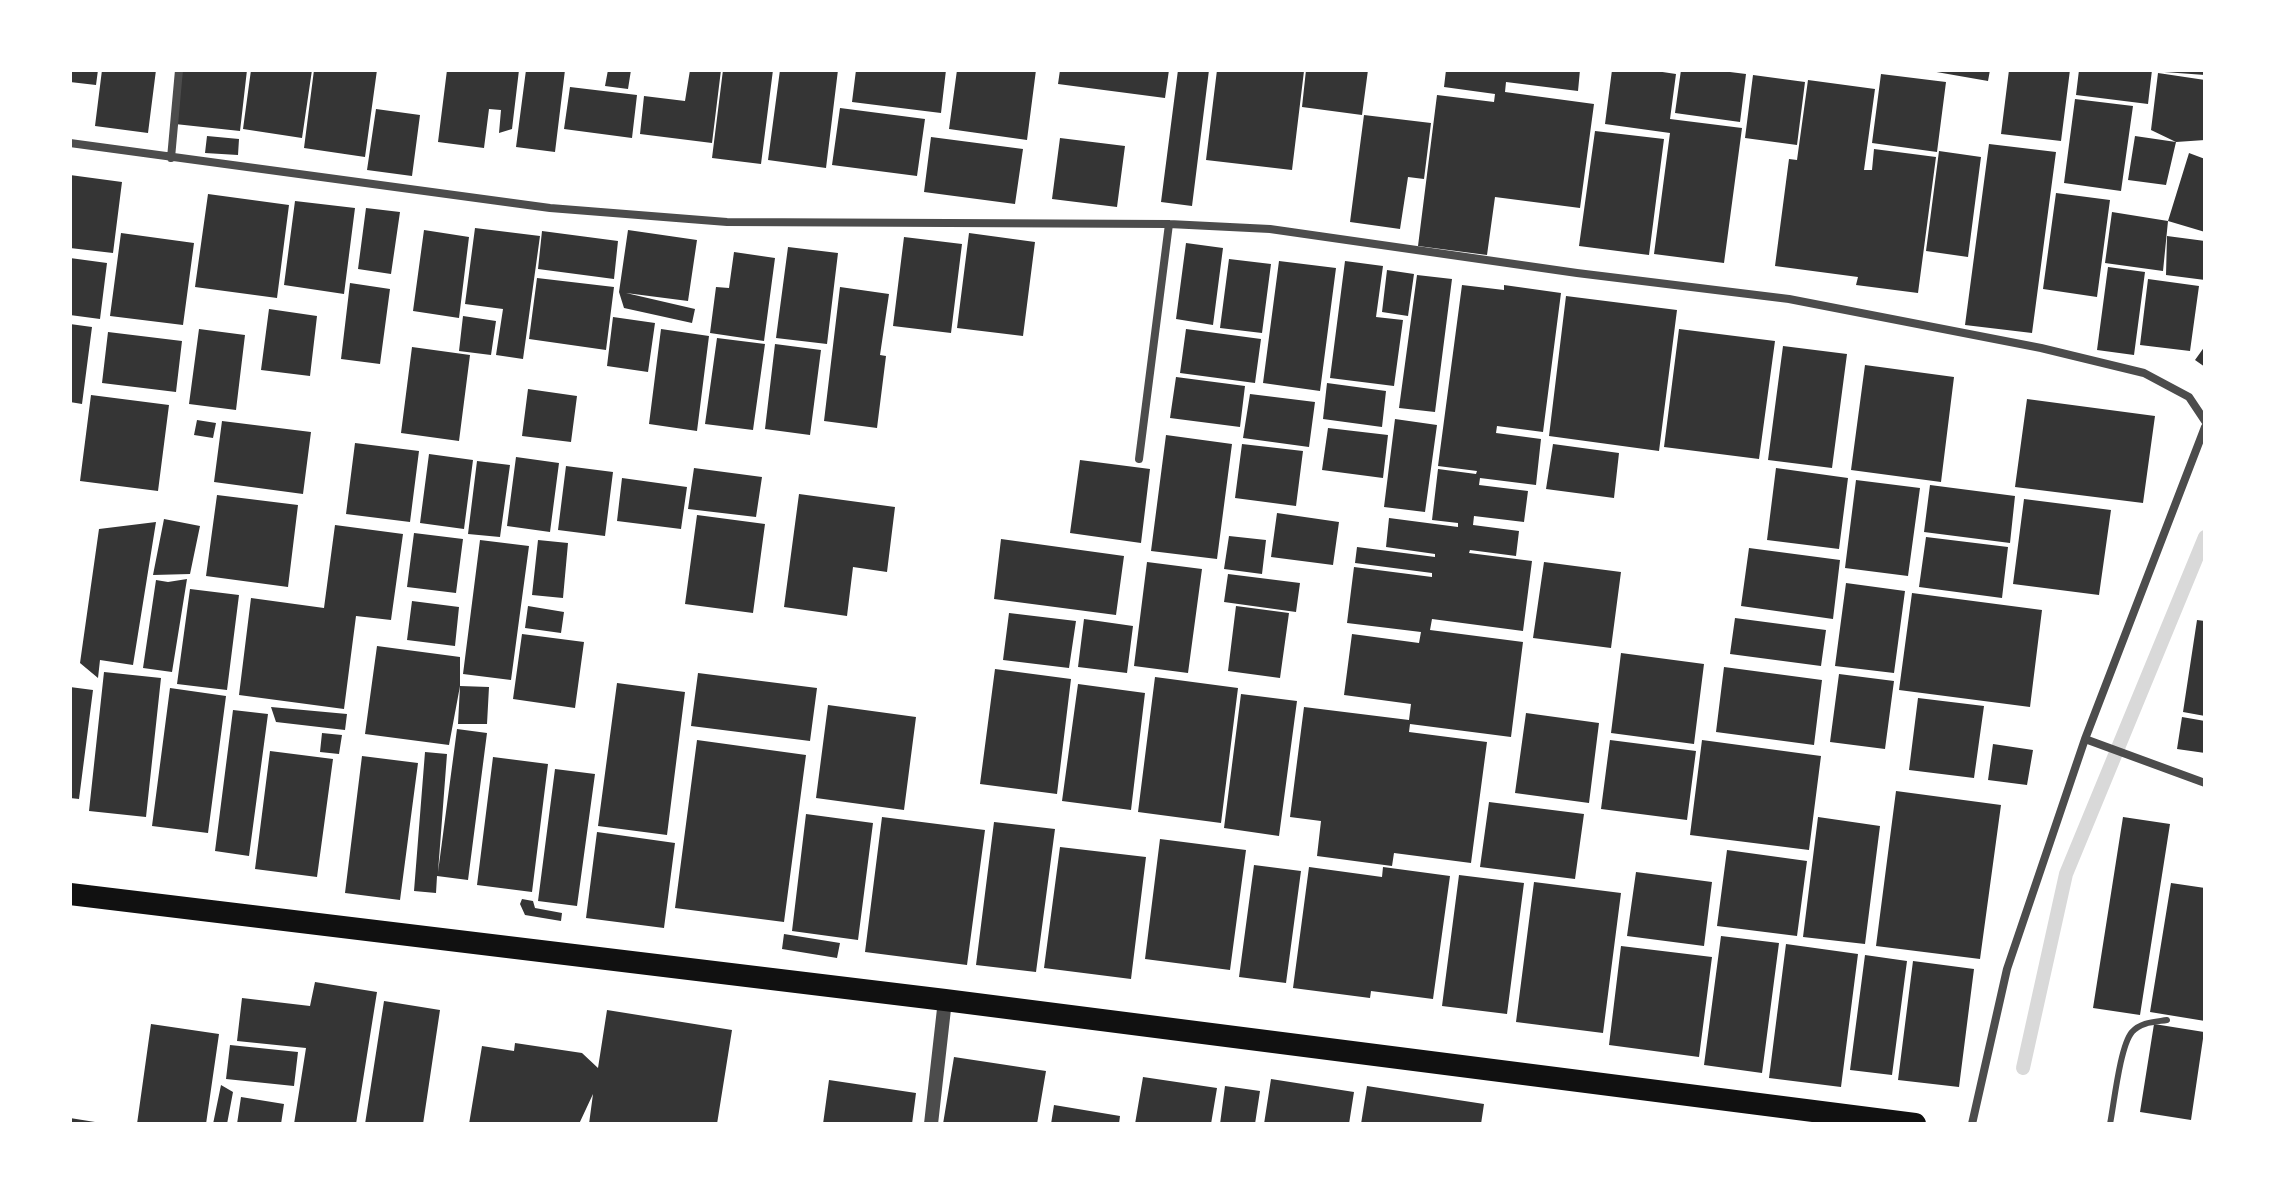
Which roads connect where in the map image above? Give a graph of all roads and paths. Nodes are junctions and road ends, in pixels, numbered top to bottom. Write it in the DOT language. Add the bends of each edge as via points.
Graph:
graph roads {
  1 [pos="179,70"];
  2 [pos="70,143"];
  3 [pos="171,158"];
  4 [pos="1169,224"];
  5 [pos="2205,424"];
  6 [pos="1139,459"];
  7 [pos="2085,739"];
  8 [pos="2205,783"];
  9 [pos="70,894"];
  10 [pos="945,1000"];
  11 [pos="2167,1020"];
  12 [pos="1860,1120"];
  13 [pos="931,1124"];
  14 [pos="1915,1124"];
  15 [pos="1972,1124"];
  16 [pos="2110,1124"];
  1 -- 3 [label="street"];
  2 -- 3 [label="street"];
  3 -- 4 [label="street" via="550,208 727,222"];
  4 -- 5 [label="street" via="1270,229 1804,302 2144,373 2189,397"];
  4 -- 6 [label="street"];
  5 -- 7 [label="street"];
  7 -- 8 [label="street"];
  7 -- 15 [label="street" via="2007,969"];
  9 -- 10 [label="highway"];
  10 -- 12 [label="highway"];
  10 -- 13 [label="street"];
  11 -- 16 [label="lane" via="2145,1023 2130,1033"];
  12 -- 14 [label="highway"];
}
